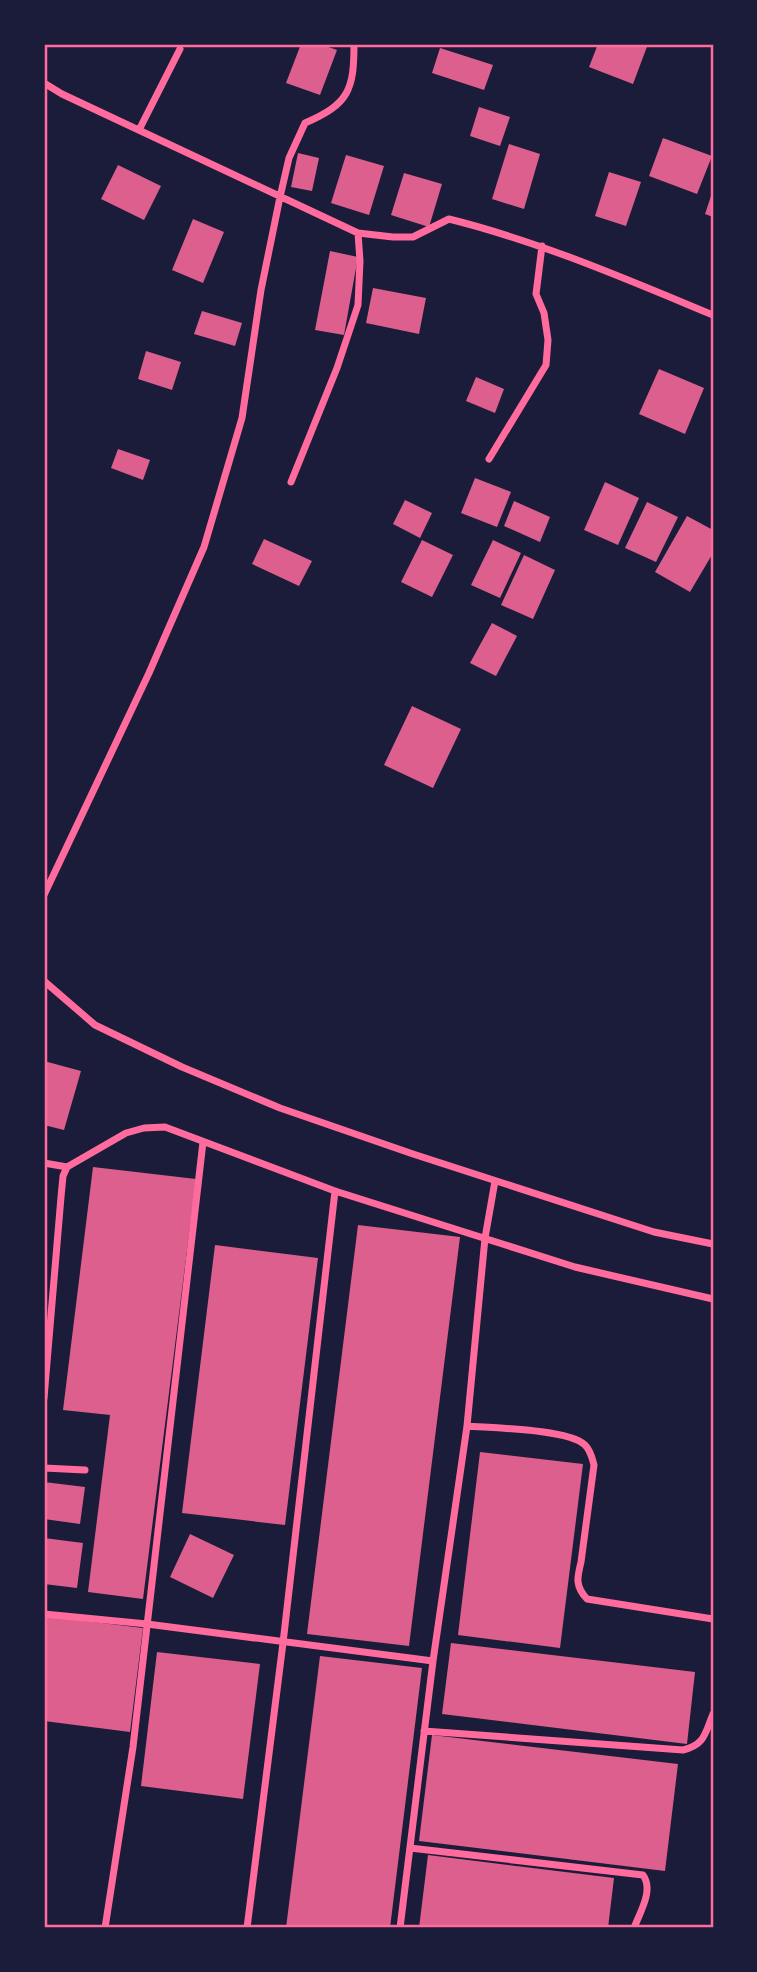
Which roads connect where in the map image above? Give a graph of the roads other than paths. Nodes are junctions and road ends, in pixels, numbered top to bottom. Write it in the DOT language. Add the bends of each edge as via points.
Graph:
graph roads {
  1 [pos="354,44"];
  2 [pos="180,49"];
  3 [pos="44,83"];
  4 [pos="139,130"];
  5 [pos="280,197"];
  6 [pos="358,233"];
  7 [pos="541,246"];
  8 [pos="713,315"];
  9 [pos="489,459"];
  10 [pos="291,482"];
  11 [pos="44,895"];
  12 [pos="44,981"];
  13 [pos="203,1142"];
  14 [pos="44,1163"];
  15 [pos="67,1167"];
  16 [pos="495,1181"];
  17 [pos="335,1191"];
  18 [pos="485,1238"];
  19 [pos="713,1244"];
  20 [pos="713,1299"];
  21 [pos="44,1398"];
  22 [pos="467,1426"];
  23 [pos="44,1468"];
  24 [pos="85,1470"];
  25 [pos="44,1615"];
  26 [pos="713,1619"];
  27 [pos="147,1624"];
  28 [pos="283,1643"];
  29 [pos="433,1661"];
  30 [pos="713,1714"];
  31 [pos="424,1731"];
  32 [pos="410,1848"];
  33 [pos="105,1928"];
  34 [pos="247,1928"];
  35 [pos="400,1928"];
  36 [pos="634,1928"];
  1 -- 5 [label="street" via="350,86 327,114 305,123 289,158"];
  2 -- 4 [label="street"];
  3 -- 4 [label="street"];
  4 -- 5 [label="street"];
  5 -- 6 [label="street"];
  5 -- 11 [label="street" via="242,418 204,547"];
  6 -- 7 [label="street" via="413,237 449,219"];
  6 -- 10 [label="street" via="358,305"];
  7 -- 8 [label="street"];
  7 -- 9 [label="street" via="536,294 548,340 546,365"];
  12 -- 16 [label="street" via="95,1025 181,1067 281,1108"];
  13 -- 15 [label="street" via="165,1127 144,1128 126,1133"];
  13 -- 17 [label="street"];
  13 -- 27 [label="street"];
  14 -- 15 [label="street"];
  15 -- 21 [label="street"];
  16 -- 18 [label="street"];
  16 -- 19 [label="street" via="654,1232"];
  17 -- 18 [label="street"];
  17 -- 28 [label="street"];
  18 -- 20 [label="street" via="575,1267"];
  18 -- 22 [label="street"];
  22 -- 26 [label="street" via="542,1432 586,1446 594,1465 578,1576 579,1590 587,1599"];
  22 -- 29 [label="street"];
  23 -- 24 [label="street"];
  25 -- 27 [label="street"];
  27 -- 28 [label="street"];
  27 -- 33 [label="street"];
  28 -- 29 [label="street"];
  28 -- 34 [label="street"];
  29 -- 31 [label="street"];
  30 -- 31 [label="street" via="702,1740 683,1750"];
  31 -- 32 [label="street"];
  32 -- 35 [label="street"];
  32 -- 36 [label="street" via="643,1875 648,1891"];
}
